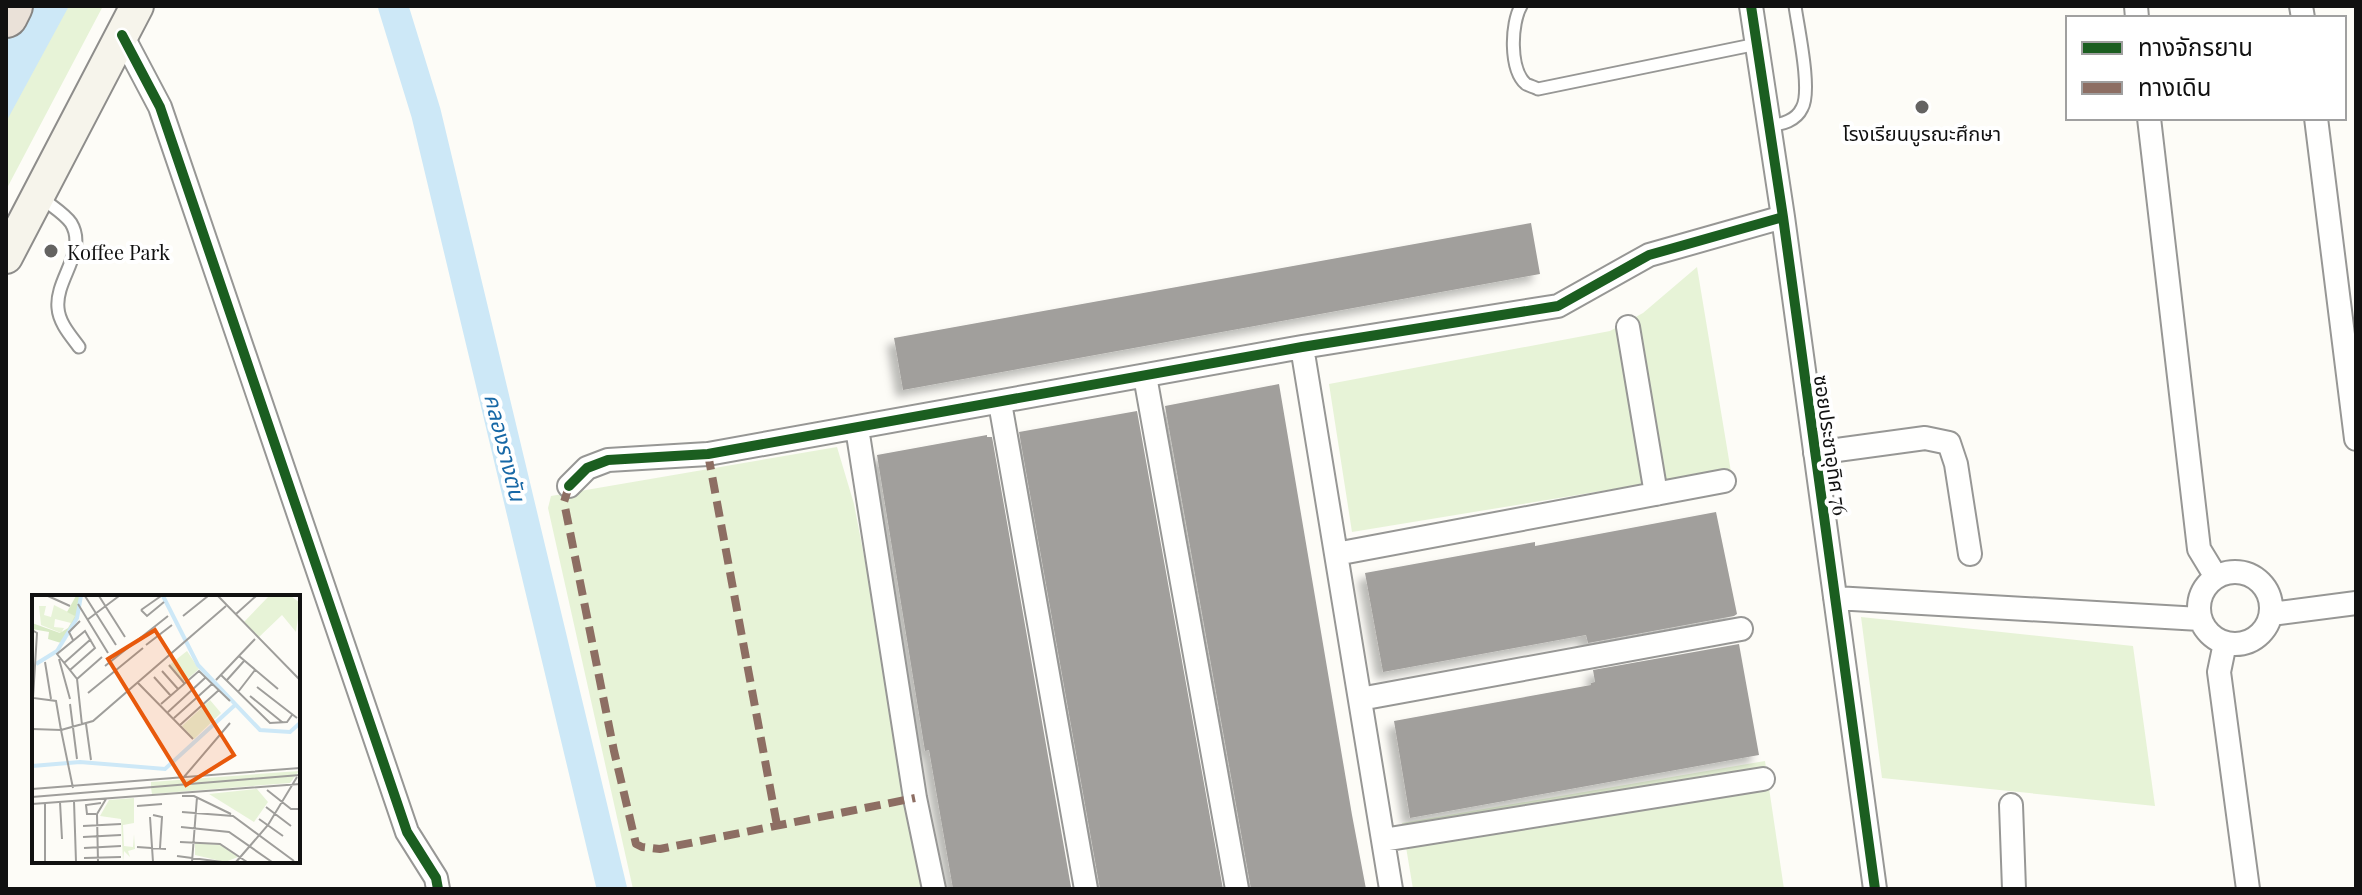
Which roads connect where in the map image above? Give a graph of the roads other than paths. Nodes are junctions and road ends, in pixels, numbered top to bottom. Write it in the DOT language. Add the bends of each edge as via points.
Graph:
graph roads {
  1 [pos="11,6"];
  2 [pos="137,6"];
  3 [pos="1521,6"];
  4 [pos="1751,6"];
  5 [pos="1795,6"];
  6 [pos="6,16"];
  7 [pos="122,35"];
  8 [pos="1757,44"];
  9 [pos="2149,120"];
  10 [pos="2316,120"];
  11 [pos="1770,126"];
  12 [pos="39,195"];
  13 [pos="1783,217"];
  14 [pos="6,257"];
  15 [pos="1628,327"];
  16 [pos="79,347"];
  17 [pos="1302,347"];
  18 [pos="1145,376"];
  19 [pos="1000,403"];
  20 [pos="857,428"];
  21 [pos="2356,439"];
  22 [pos="1815,453"];
  23 [pos="1724,481"];
  24 [pos="569,486"];
  25 [pos="1656,494"];
  26 [pos="1336,554"];
  27 [pos="1970,554"];
  28 [pos="2216,577"];
  29 [pos="1835,598"];
  30 [pos="2356,603"];
  31 [pos="2271,614"];
  32 [pos="2200,619"];
  33 [pos="1741,629"];
  34 [pos="2225,643"];
  35 [pos="1360,699"];
  36 [pos="1763,779"];
  37 [pos="2011,805"];
  38 [pos="1383,840"];
  39 [pos="438,889"];
  40 [pos="934,889"];
  41 [pos="1086,889"];
  42 [pos="1237,889"];
  43 [pos="1391,889"];
  44 [pos="1875,889"];
  45 [pos="2014,889"];
  46 [pos="2248,889"];
  1 -- 6 [label="highway"];
  2 -- 7 [label="main road"];
  3 -- 8 [label="lane" via="1513,29 1517,71 1526,84 1538,89"];
  4 -- 8 [label="street, ซอยประชาอุทิศ 76"];
  5 -- 11 [label="lane" via="1807,95 1795,117"];
  7 -- 12 [label="main road"];
  7 -- 39 [label="street" via="160,107 407,832"];
  8 -- 11 [label="street, ซอยประชาอุทิศ 76"];
  9 -- 28 [label="street" via="2199,549"];
  10 -- 21 [label="street"];
  11 -- 13 [label="street, ซอยประชาอุทิศ 76"];
  12 -- 14 [label="main road"];
  12 -- 16 [label="lane" via="71,223 77,244 57,307"];
  13 -- 17 [label="street" via="1649,255 1558,306"];
  13 -- 22 [label="street, ซอยประชาอุทิศ 76"];
  15 -- 25 [label="street"];
  17 -- 18 [label="street"];
  17 -- 26 [label="street"];
  18 -- 19 [label="street"];
  18 -- 42 [label="street"];
  19 -- 20 [label="street"];
  19 -- 41 [label="street"];
  20 -- 24 [label="street" via="708,454 608,460 587,468"];
  20 -- 40 [label="street" via="912,782"];
  22 -- 27 [label="street" via="1925,438 1949,443"];
  22 -- 29 [label="street, ซอยประชาอุทิศ 76"];
  23 -- 25 [label="street"];
  25 -- 26 [label="street"];
  26 -- 35 [label="street"];
  28 -- 31 [label="street" via="2238,572 2259,580 2271,601"];
  28 -- 32 [label="street" via="2201,595"];
  29 -- 32 [label="street"];
  29 -- 44 [label="street, ซอยประชาอุทิศ 76"];
  30 -- 31 [label="street"];
  31 -- 34 [label="street" via="2259,636 2237,645"];
  32 -- 34 [label="street"];
  33 -- 35 [label="street"];
  34 -- 46 [label="street" via="2219,672"];
  35 -- 38 [label="street"];
  36 -- 38 [label="street"];
  37 -- 45 [label="street"];
  38 -- 43 [label="street"];
}
